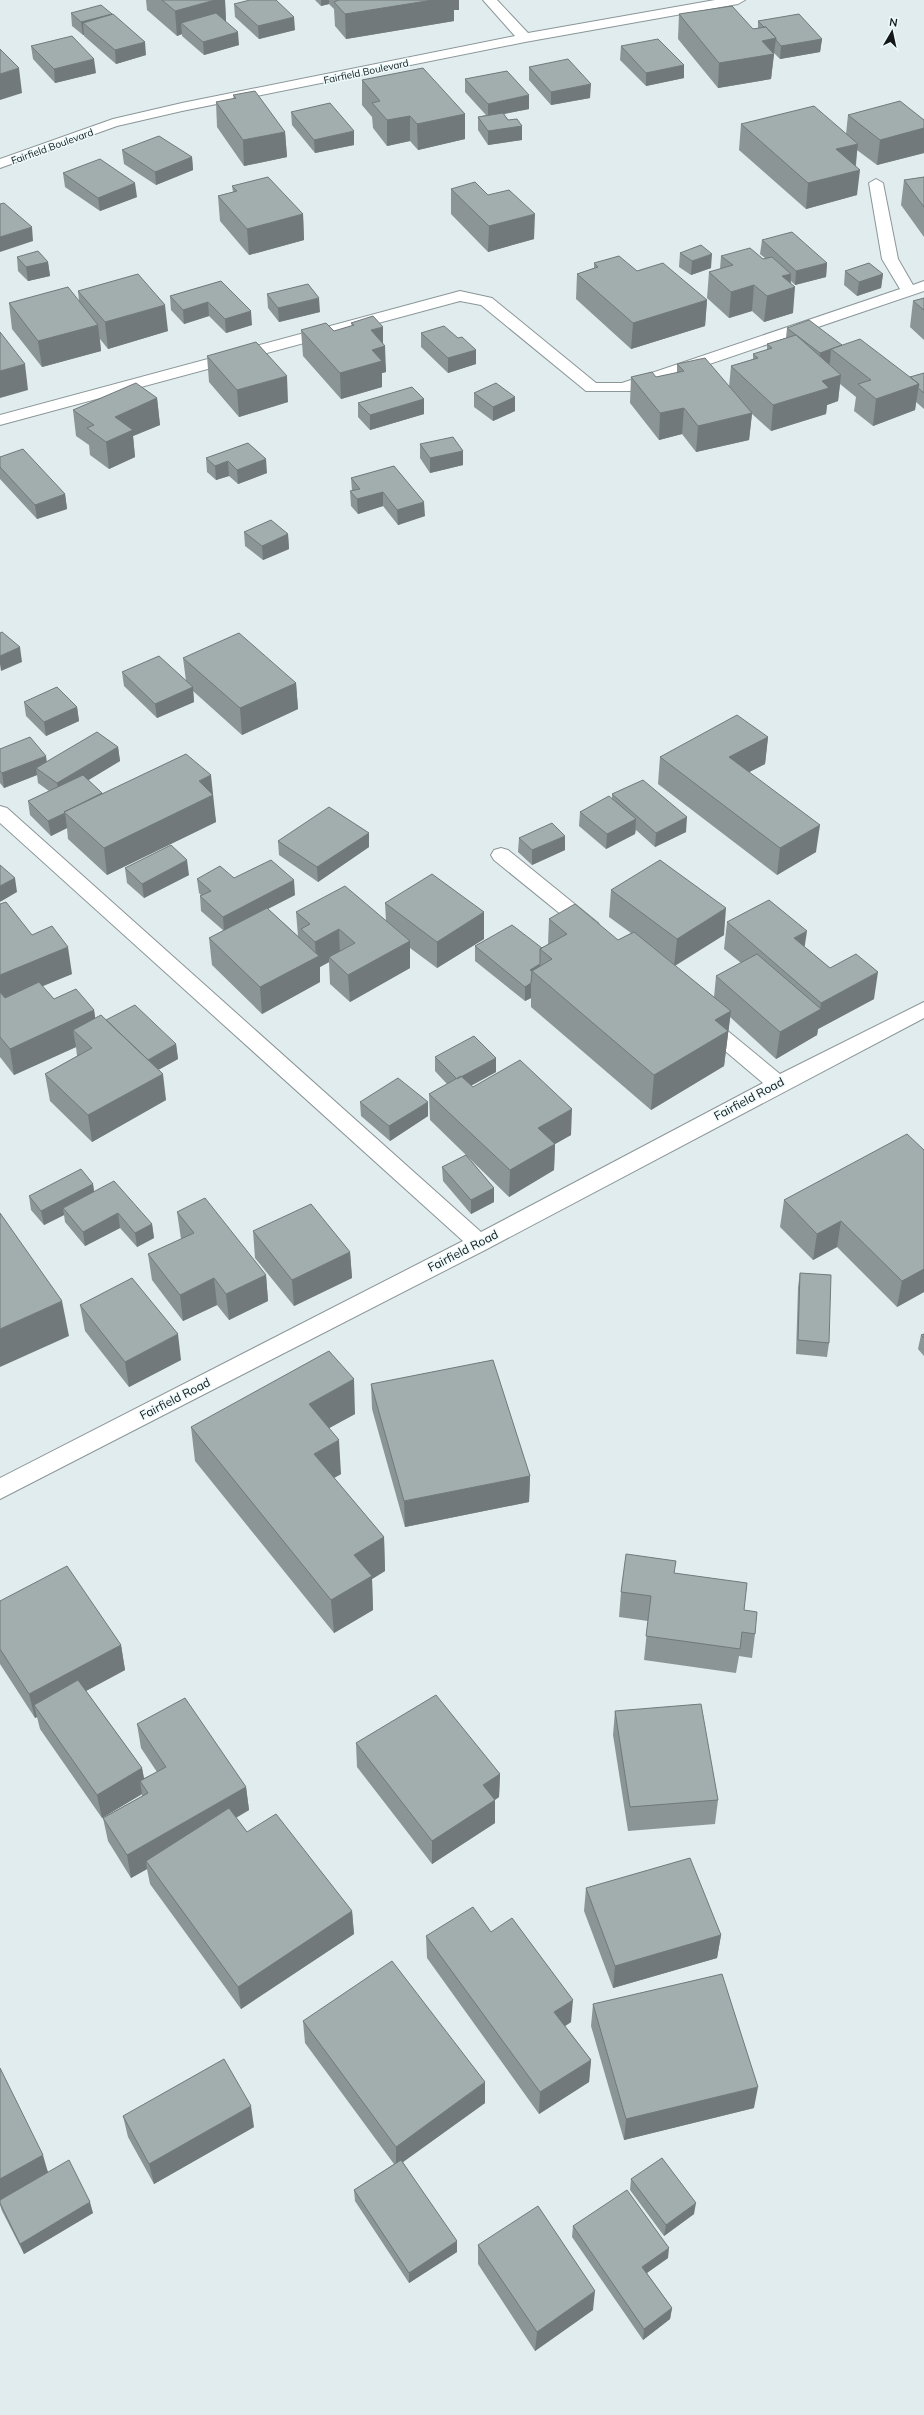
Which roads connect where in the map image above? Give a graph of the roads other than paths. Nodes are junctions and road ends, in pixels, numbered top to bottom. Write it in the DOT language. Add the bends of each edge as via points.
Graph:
graph roads {
  1 [pos="490,0"];
  2 [pos="738,0"];
  3 [pos="525,38"];
  4 [pos="0,164"];
  5 [pos="876,183"];
  6 [pos="924,286"];
  7 [pos="908,290"];
  8 [pos="0,420"];
  9 [pos="0,812"];
  10 [pos="501,855"];
  11 [pos="604,938"];
  12 [pos="688,1008"];
  13 [pos="924,1009"];
  14 [pos="778,1084"];
  15 [pos="479,1243"];
  16 [pos="0,1489"];
  1 -- 3 [label="street"];
  2 -- 3 [label="street, Fairfield Boulevard"];
  3 -- 4 [label="street, Fairfield Boulevard" via="113,123"];
  5 -- 7 [label="street" via="890,259"];
  6 -- 7 [label="street"];
  7 -- 8 [label="street" via="624,388 592,388 486,301 460,296"];
  9 -- 15 [label="street"];
  10 -- 11 [label="street"];
  12 -- 14 [label="street"];
  13 -- 14 [label="street, Fairfield Road"];
  14 -- 15 [label="street, Fairfield Road"];
  15 -- 16 [label="street, Fairfield Road"];
}
